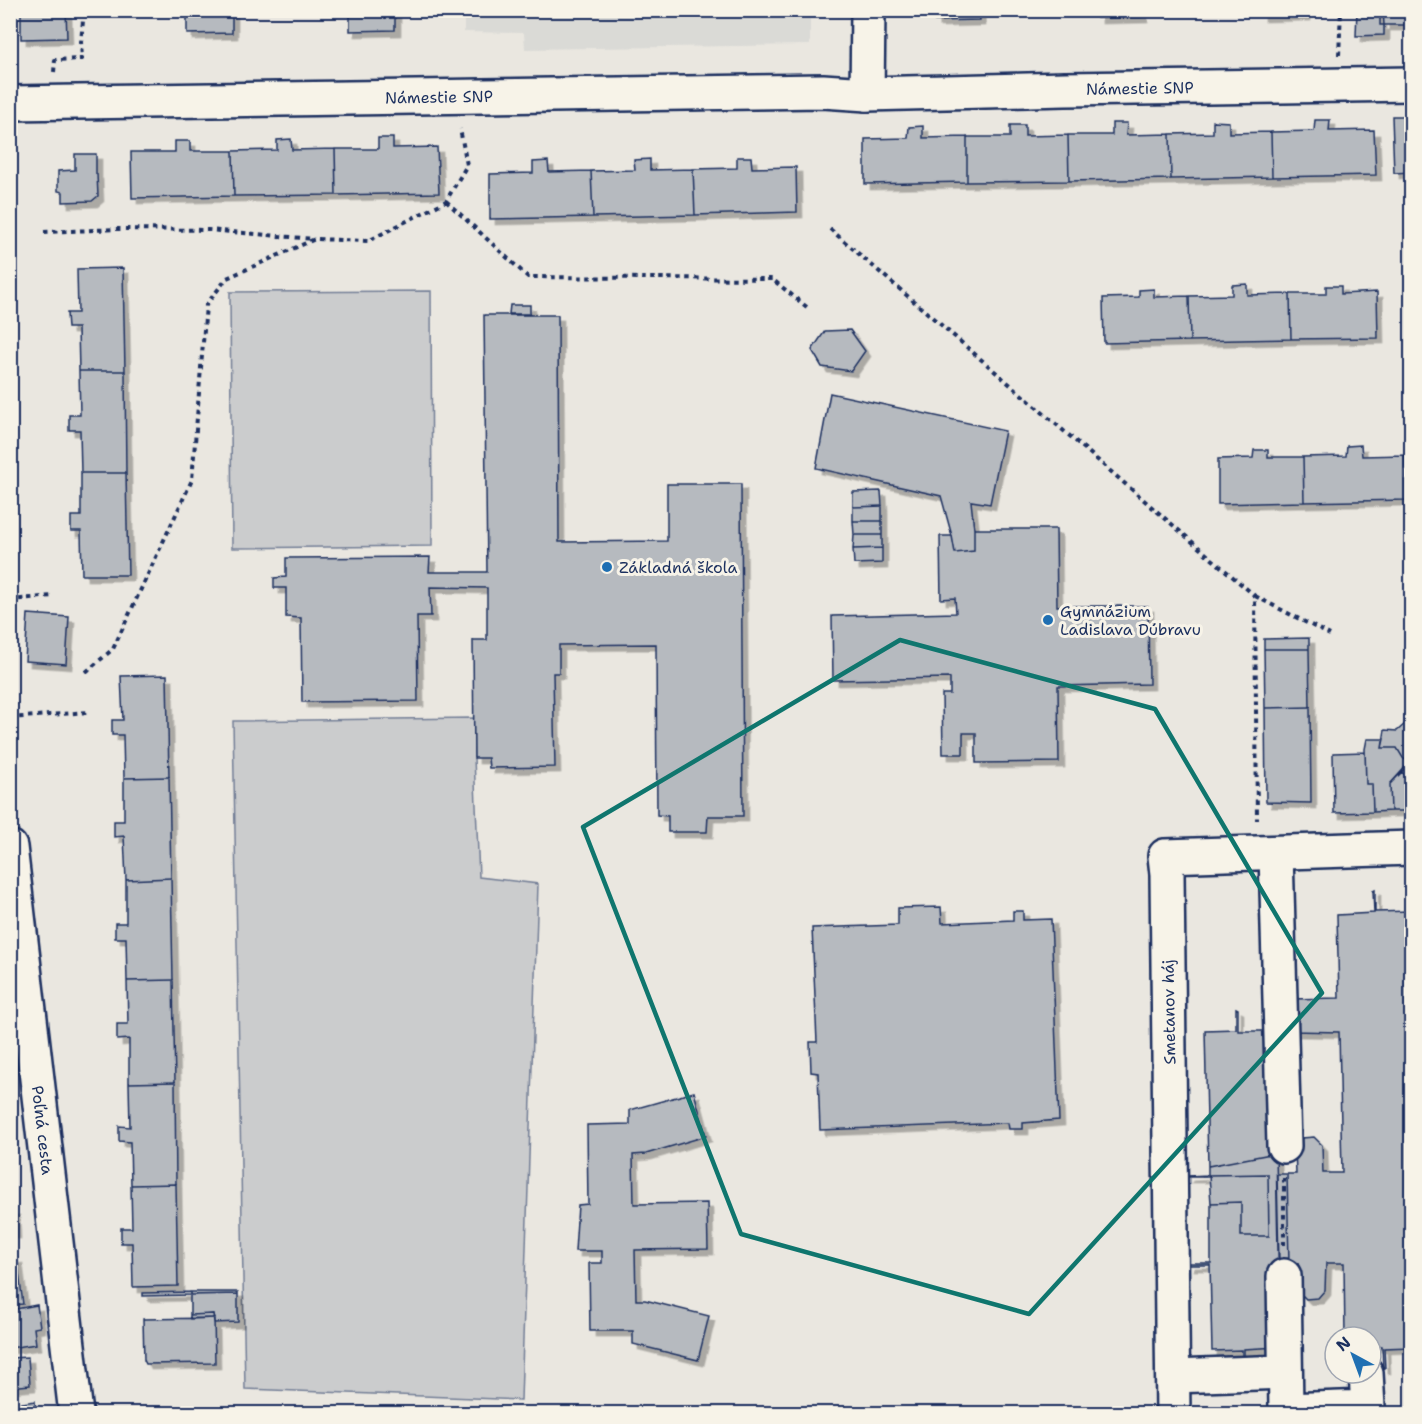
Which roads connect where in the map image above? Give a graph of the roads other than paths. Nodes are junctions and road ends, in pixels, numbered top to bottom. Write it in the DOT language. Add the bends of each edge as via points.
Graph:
graph roads {
  1 [pos="867,10"];
  2 [pos="1412,84"];
  3 [pos="867,94"];
  4 [pos="10,103"];
  5 [pos="10,847"];
  6 [pos="1412,848"];
  7 [pos="1266,853"];
  8 [pos="1284,1146"];
  9 [pos="1284,1276"];
  10 [pos="1285,1372"];
  11 [pos="1173,1376"];
  12 [pos="1367,1385"];
  13 [pos="76,1413"];
  14 [pos="1173,1413"];
  1 -- 3 [label="street"];
  2 -- 3 [label="street, Námestie SNP"];
  3 -- 4 [label="street, Námestie SNP" via="823,91"];
  5 -- 13 [label="street, Poľná cesta"];
  6 -- 7 [label="street, Smetanov háj"];
  7 -- 8 [label="street"];
  7 -- 11 [label="street, Smetanov háj" via="1166,856"];
  9 -- 10 [label="street"];
  10 -- 11 [label="street"];
  10 -- 12 [label="street" via="1286,1410 1368,1407"];
  11 -- 14 [label="street, Smetanov háj"];
}
